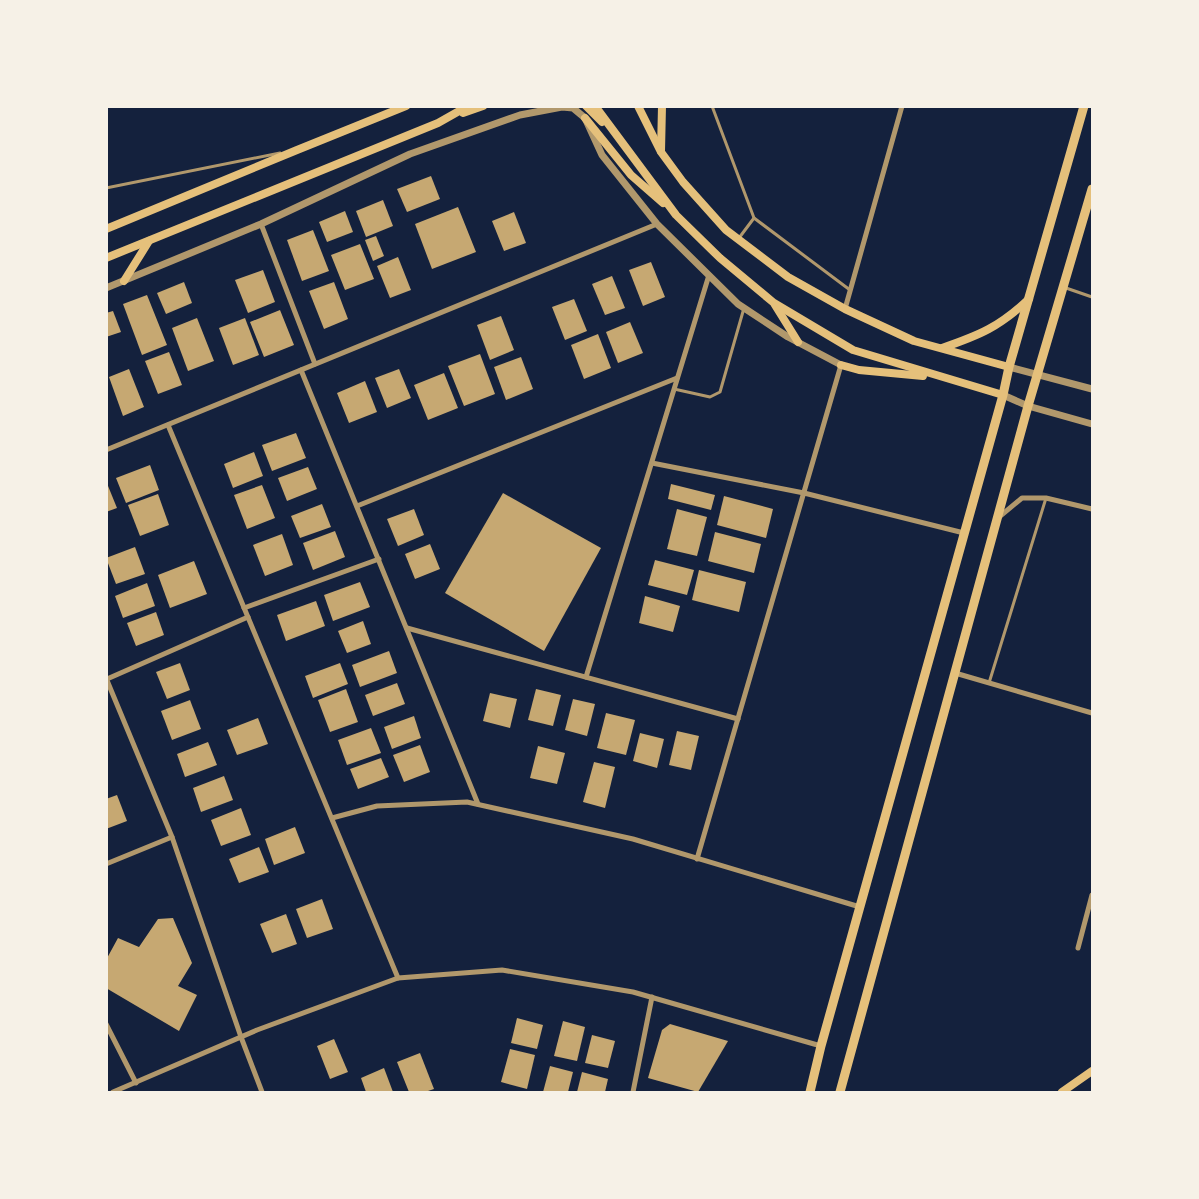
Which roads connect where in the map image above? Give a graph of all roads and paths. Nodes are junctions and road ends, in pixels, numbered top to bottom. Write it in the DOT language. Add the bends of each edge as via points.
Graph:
graph roads {
  1 [pos="406,106"];
  2 [pos="468,106"];
  3 [pos="483,106"];
  4 [pos="586,106"];
  5 [pos="595,106"];
  6 [pos="638,106"];
  7 [pos="662,106"];
  8 [pos="712,106"];
  9 [pos="902,106"];
  10 [pos="1084,106"];
  11 [pos="455,115"];
  12 [pos="585,118"];
  13 [pos="615,135"];
  14 [pos="297,150"];
  15 [pos="660,152"];
  16 [pos="106,188"];
  17 [pos="1092,189"];
  18 [pos="676,215"];
  19 [pos="754,218"];
  20 [pos="261,224"];
  21 [pos="657,224"];
  22 [pos="106,230"];
  23 [pos="739,239"];
  24 [pos="149,240"];
  25 [pos="106,258"];
  26 [pos="708,275"];
  27 [pos="124,280"];
  28 [pos="106,288"];
  29 [pos="1064,288"];
  30 [pos="850,290"];
  31 [pos="1092,297"];
  32 [pos="1029,299"];
  33 [pos="774,303"];
  34 [pos="744,308"];
  35 [pos="845,309"];
  36 [pos="798,342"];
  37 [pos="942,348"];
  38 [pos="315,364"];
  39 [pos="841,365"];
  40 [pos="1010,367"];
  41 [pos="302,370"];
  42 [pos="1039,374"];
  43 [pos="939,377"];
  44 [pos="677,378"];
  45 [pos="674,389"];
  46 [pos="1092,389"];
  47 [pos="1003,395"];
  48 [pos="1029,406"];
  49 [pos="1092,424"];
  50 [pos="168,425"];
  51 [pos="106,450"];
  52 [pos="652,463"];
  53 [pos="804,493"];
  54 [pos="1046,498"];
  55 [pos="357,506"];
  56 [pos="1092,509"];
  57 [pos="998,518"];
  58 [pos="964,533"];
  59 [pos="378,559"];
  60 [pos="244,608"];
  61 [pos="248,617"];
  62 [pos="407,628"];
  63 [pos="955,673"];
  64 [pos="586,677"];
  65 [pos="107,678"];
  66 [pos="989,683"];
  67 [pos="114,697"];
  68 [pos="106,700"];
  69 [pos="1092,713"];
  70 [pos="738,719"];
  71 [pos="478,804"];
  72 [pos="332,818"];
  73 [pos="172,837"];
  74 [pos="697,859"];
  75 [pos="106,864"];
  76 [pos="1092,895"];
  77 [pos="860,908"];
  78 [pos="1078,948"];
  79 [pos="398,978"];
  80 [pos="652,997"];
  81 [pos="106,1024"];
  82 [pos="241,1037"];
  83 [pos="821,1046"];
  84 [pos="1092,1071"];
  85 [pos="136,1083"];
  86 [pos="113,1092"];
  87 [pos="262,1092"];
  88 [pos="633,1092"];
  89 [pos="810,1092"];
  90 [pos="840,1092"];
  91 [pos="1062,1092"];
  1 -- 14 [label="main road"];
  2 -- 11 [label="main road"];
  3 -- 11 [label="main road"];
  4 -- 13 [label="main road"];
  5 -- 13 [label="main road"];
  6 -- 15 [label="main road"];
  7 -- 15 [label="main road"];
  8 -- 19 [label="lane"];
  9 -- 30 [label="street"];
  10 -- 32 [label="highway"];
  11 -- 24 [label="main road"];
  12 -- 18 [label="main road" via="631,175"];
  12 -- 20 [label="street" via="573,108 562,107 520,115 410,154"];
  12 -- 21 [label="street" via="602,155"];
  13 -- 18 [label="main road"];
  14 -- 16 [label="lane"];
  14 -- 22 [label="main road"];
  15 -- 23 [label="main road" via="726,230"];
  17 -- 29 [label="highway"];
  18 -- 33 [label="main road"];
  19 -- 23 [label="lane"];
  19 -- 30 [label="lane"];
  20 -- 27 [label="street"];
  20 -- 38 [label="street"];
  21 -- 26 [label="street"];
  21 -- 38 [label="street"];
  23 -- 35 [label="main road" via="788,277"];
  24 -- 25 [label="main road"];
  24 -- 27 [label="main road"];
  26 -- 34 [label="street"];
  26 -- 44 [label="street"];
  27 -- 28 [label="street"];
  29 -- 31 [label="lane"];
  29 -- 42 [label="highway"];
  30 -- 35 [label="street"];
  32 -- 37 [label="main road" via="980,335"];
  32 -- 40 [label="highway"];
  33 -- 36 [label="main road"];
  33 -- 43 [label="main road" via="853,350"];
  34 -- 36 [label="street"];
  34 -- 45 [label="lane" via="720,392 710,397"];
  35 -- 37 [label="main road" via="914,341"];
  36 -- 39 [label="street"];
  37 -- 40 [label="main road"];
  38 -- 41 [label="street"];
  39 -- 43 [label="main road"];
  39 -- 53 [label="street"];
  40 -- 42 [label="street"];
  40 -- 47 [label="highway"];
  41 -- 50 [label="street"];
  41 -- 55 [label="street"];
  42 -- 46 [label="street"];
  42 -- 48 [label="highway"];
  43 -- 47 [label="main road"];
  44 -- 45 [label="street"];
  44 -- 55 [label="street"];
  45 -- 52 [label="street"];
  47 -- 48 [label="street"];
  47 -- 58 [label="highway"];
  48 -- 49 [label="street"];
  48 -- 57 [label="highway"];
  50 -- 51 [label="street"];
  50 -- 60 [label="street"];
  52 -- 53 [label="street"];
  52 -- 64 [label="street"];
  53 -- 58 [label="street"];
  53 -- 70 [label="street"];
  54 -- 56 [label="street"];
  54 -- 57 [label="street" via="1022,498"];
  54 -- 66 [label="lane"];
  55 -- 59 [label="street"];
  57 -- 63 [label="highway"];
  58 -- 77 [label="highway"];
  59 -- 60 [label="street"];
  59 -- 62 [label="street"];
  60 -- 61 [label="street"];
  61 -- 65 [label="street"];
  61 -- 72 [label="street"];
  62 -- 64 [label="street"];
  62 -- 71 [label="street"];
  63 -- 66 [label="street"];
  63 -- 90 [label="highway"];
  64 -- 70 [label="street"];
  65 -- 67 [label="street"];
  66 -- 69 [label="street"];
  67 -- 68 [label="street"];
  67 -- 73 [label="street"];
  70 -- 74 [label="street"];
  71 -- 72 [label="street" via="377,806"];
  71 -- 74 [label="street" via="633,839"];
  72 -- 79 [label="street"];
  73 -- 75 [label="street"];
  73 -- 82 [label="street"];
  74 -- 77 [label="street"];
  76 -- 78 [label="street"];
  77 -- 83 [label="highway"];
  79 -- 80 [label="street" via="502,970"];
  79 -- 82 [label="street"];
  80 -- 83 [label="street"];
  80 -- 88 [label="street"];
  81 -- 85 [label="street"];
  82 -- 85 [label="street"];
  82 -- 87 [label="street"];
  83 -- 89 [label="highway"];
  84 -- 91 [label="main road"];
  85 -- 86 [label="street"];
}
